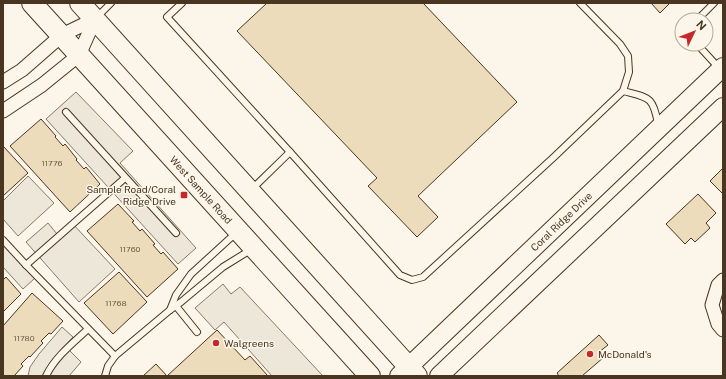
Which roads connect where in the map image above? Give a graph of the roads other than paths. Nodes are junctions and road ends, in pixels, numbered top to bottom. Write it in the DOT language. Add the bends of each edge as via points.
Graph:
graph roads {
  1 [pos="32,3"];
  2 [pos="80,3"];
  3 [pos="111,3"];
  4 [pos="182,3"];
  5 [pos="580,3"];
  6 [pos="714,3"];
  7 [pos="705,12"];
  8 [pos="95,19"];
  9 [pos="62,35"];
  10 [pos="705,52"];
  11 [pos="79,55"];
  12 [pos="722,68"];
  13 [pos="3,82"];
  14 [pos="623,91"];
  15 [pos="723,107"];
  16 [pos="3,111"];
  17 [pos="66,112"];
  18 [pos="659,128"];
  19 [pos="290,152"];
  20 [pos="125,178"];
  21 [pos="250,191"];
  22 [pos="238,230"];
  23 [pos="176,232"];
  24 [pos="3,240"];
  25 [pos="254,248"];
  26 [pos="26,265"];
  27 [pos="723,280"];
  28 [pos="173,308"];
  29 [pos="88,329"];
  30 [pos="723,330"];
  31 [pos="198,332"];
  32 [pos="115,356"];
  33 [pos="408,373"];
  34 [pos="46,376"];
  35 [pos="105,376"];
  36 [pos="370,376"];
  37 [pos="439,376"];
  1 -- 9 [label="main road, West Sample Road"];
  2 -- 8 [label="main road"];
  3 -- 8 [label="lane"];
  4 -- 19 [label="lane" via="167,17"];
  5 -- 14 [label="lane" via="620,44 628,56 629,72"];
  6 -- 7 [label="lane"];
  8 -- 9 [label="street"];
  8 -- 11 [label="street"];
  8 -- 21 [label="main road"];
  9 -- 11 [label="main road, West Sample Road"];
  9 -- 13 [label="street" via="22,70"];
  10 -- 12 [label="lane"];
  11 -- 16 [label="street" via="42,85"];
  11 -- 22 [label="main road, West Sample Road"];
  12 -- 18 [label="main road, Coral Ridge Drive"];
  14 -- 18 [label="lane" via="646,97 652,103"];
  14 -- 19 [label="lane" via="423,276 412,280 400,275"];
  15 -- 37 [label="main road"];
  17 -- 20 [label="lane"];
  18 -- 33 [label="main road, Coral Ridge Drive"];
  19 -- 21 [label="lane"];
  20 -- 23 [label="lane"];
  20 -- 26 [label="lane"];
  21 -- 33 [label="main road"];
  22 -- 25 [label="main road, West Sample Road"];
  22 -- 28 [label="lane" via="191,274 176,295"];
  24 -- 26 [label="lane"];
  25 -- 28 [label="lane" via="223,266"];
  25 -- 36 [label="main road, West Sample Road"];
  26 -- 29 [label="lane"];
  27 -- 30 [label="street" via="718,285 712,305 718,324"];
  28 -- 31 [label="lane"];
  28 -- 32 [label="lane"];
  29 -- 32 [label="lane"];
  29 -- 34 [label="lane" via="62,354"];
  32 -- 35 [label="lane"];
}
